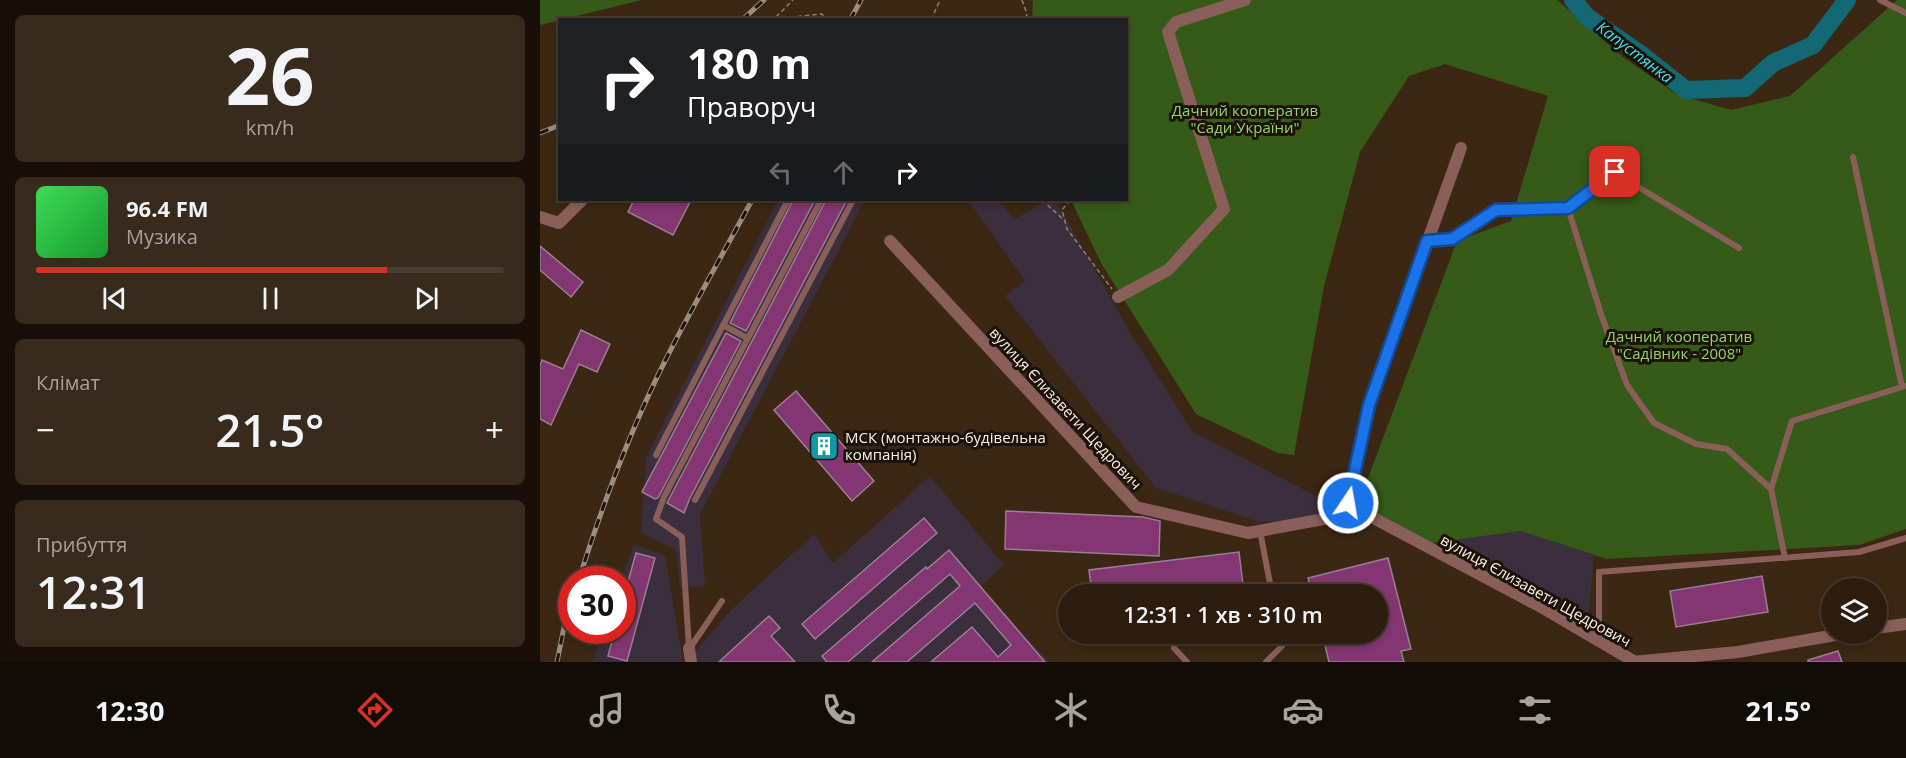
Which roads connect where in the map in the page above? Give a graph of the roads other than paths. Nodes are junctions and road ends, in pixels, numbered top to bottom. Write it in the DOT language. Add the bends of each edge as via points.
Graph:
graph roads {
  1 [pos="1245,0"];
  2 [pos="1880,0"];
  3 [pos="1906,13"];
  4 [pos="1461,148"];
  5 [pos="1853,157"];
  6 [pos="581,201"];
  7 [pos="787,201"];
  8 [pos="819,201"];
  9 [pos="852,201"];
  10 [pos="1568,208"];
  11 [pos="540,217"];
  12 [pos="890,241"];
  13 [pos="1427,241"];
  14 [pos="1739,248"];
  15 [pos="1118,297"];
  16 [pos="723,325"];
  17 [pos="747,338"];
  18 [pos="1904,386"];
  19 [pos="656,455"];
  20 [pos="1771,489"];
  21 [pos="695,500"];
  22 [pos="1362,512"];
  23 [pos="1260,531"];
  24 [pos="1906,538"];
  25 [pos="1785,558"];
  26 [pos="1270,584"];
  27 [pos="722,601"];
  28 [pos="1906,624"];
  29 [pos="1887,627"];
  30 [pos="1821,639"];
  31 [pos="1599,640"];
  32 [pos="1282,644"];
  33 [pos="689,648"];
  34 [pos="1174,648"];
  35 [pos="1738,657"];
  36 [pos="691,662"];
  37 [pos="1186,662"];
  38 [pos="1266,662"];
  39 [pos="1634,662"];
  1 -- 15 [label="street" via="1176,22 1168,32 1224,209 1168,270"];
  2 -- 3 [label="lane"];
  4 -- 13 [label="street"];
  5 -- 18 [label="lane"];
  6 -- 11 [label="street" via="559,223"];
  7 -- 16 [label="lane"];
  8 -- 17 [label="lane"];
  9 -- 21 [label="lane"];
  10 -- 13 [label="lane" via="1496,210 1452,239"];
  10 -- 14 [label="lane" via="1615,172"];
  10 -- 20 [label="lane" via="1627,386 1654,423 1696,444 1727,449"];
  12 -- 23 [label="street, вулиця Єлизавети Щедрович" via="1136,507 1248,533"];
  13 -- 22 [label="street" via="1369,405 1348,503"];
  16 -- 17 [label="lane"];
  16 -- 19 [label="lane"];
  17 -- 33 [label="lane" via="656,519 682,537"];
  18 -- 20 [label="lane" via="1792,421"];
  20 -- 25 [label="lane"];
  22 -- 23 [label="street, вулиця Єлизавети Щедрович"];
  22 -- 31 [label="street, вулиця Єлизавети Щедрович"];
  23 -- 26 [label="lane"];
  24 -- 25 [label="lane" via="1860,552"];
  25 -- 31 [label="lane" via="1599,572"];
  27 -- 33 [label="lane"];
  28 -- 29 [label="street"];
  30 -- 35 [label="street, вулиця Єлизавети Щедрович"];
  31 -- 39 [label="street, вулиця Єлизавети Щедрович"];
  32 -- 38 [label="lane"];
  33 -- 36 [label="street"];
  34 -- 37 [label="lane"];
  35 -- 39 [label="street, вулиця Єлизавети Щедрович"];
}
